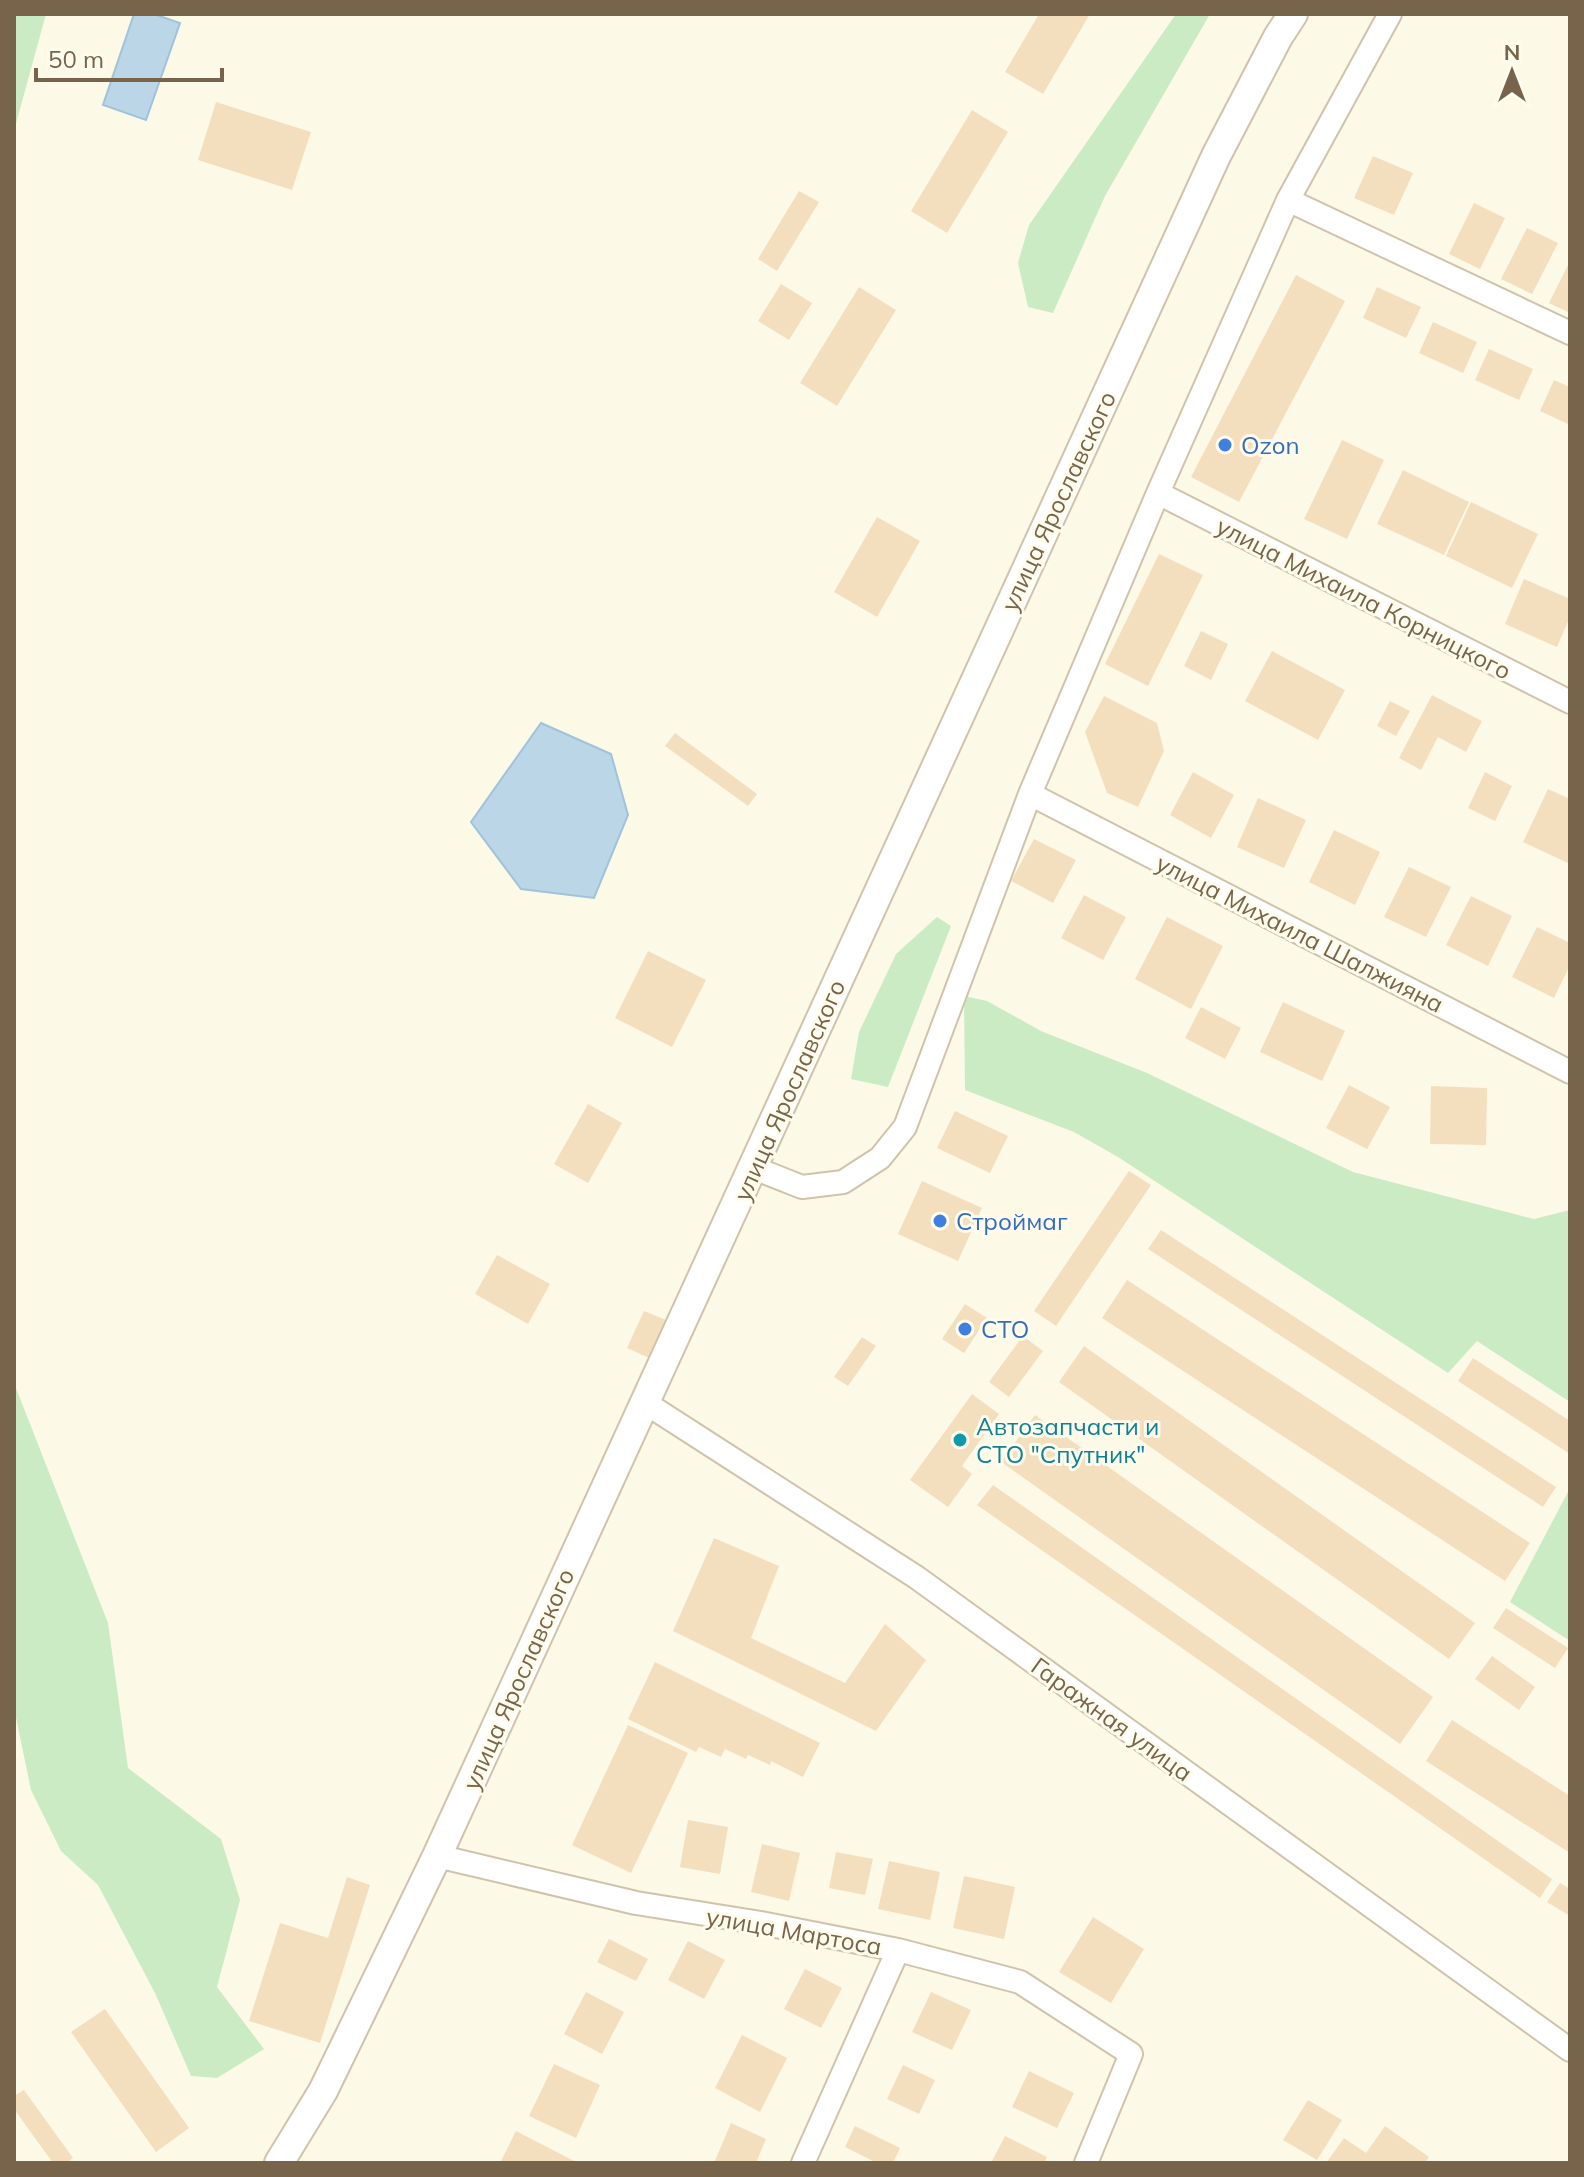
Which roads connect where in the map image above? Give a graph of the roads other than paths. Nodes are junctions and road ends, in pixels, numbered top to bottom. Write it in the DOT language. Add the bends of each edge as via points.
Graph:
graph roads {
  1 [pos="1293,14"];
  2 [pos="1390,14"];
  3 [pos="1288,200"];
  4 [pos="1570,333"];
  5 [pos="1158,493"];
  6 [pos="1570,702"];
  7 [pos="1030,794"];
  8 [pos="1570,1072"];
  9 [pos="754,1168"];
  10 [pos="644,1402"];
  11 [pos="437,1856"];
  12 [pos="898,1950"];
  13 [pos="1570,2050"];
  14 [pos="279,2163"];
  15 [pos="803,2163"];
  16 [pos="1086,2163"];
  1 -- 9 [label="street, улица Ярославского" via="1216,156"];
  2 -- 3 [label="street"];
  3 -- 4 [label="street"];
  3 -- 5 [label="street"];
  5 -- 6 [label="street, улица Михаила Корницкого"];
  5 -- 7 [label="street"];
  7 -- 8 [label="street, улица Михаила Шалжияна"];
  7 -- 9 [label="street" via="905,1127 880,1158 843,1182 802,1187"];
  9 -- 10 [label="street, улица Ярославского"];
  10 -- 11 [label="street, улица Ярославского"];
  10 -- 13 [label="street, Гаражная улица" via="916,1577"];
  11 -- 12 [label="street, улица Мартоса" via="636,1903"];
  11 -- 14 [label="street, улица Ярославского" via="323,2091"];
  12 -- 15 [label="street"];
  12 -- 16 [label="street, улица Мартоса" via="1020,1982 1131,2054"];
}
